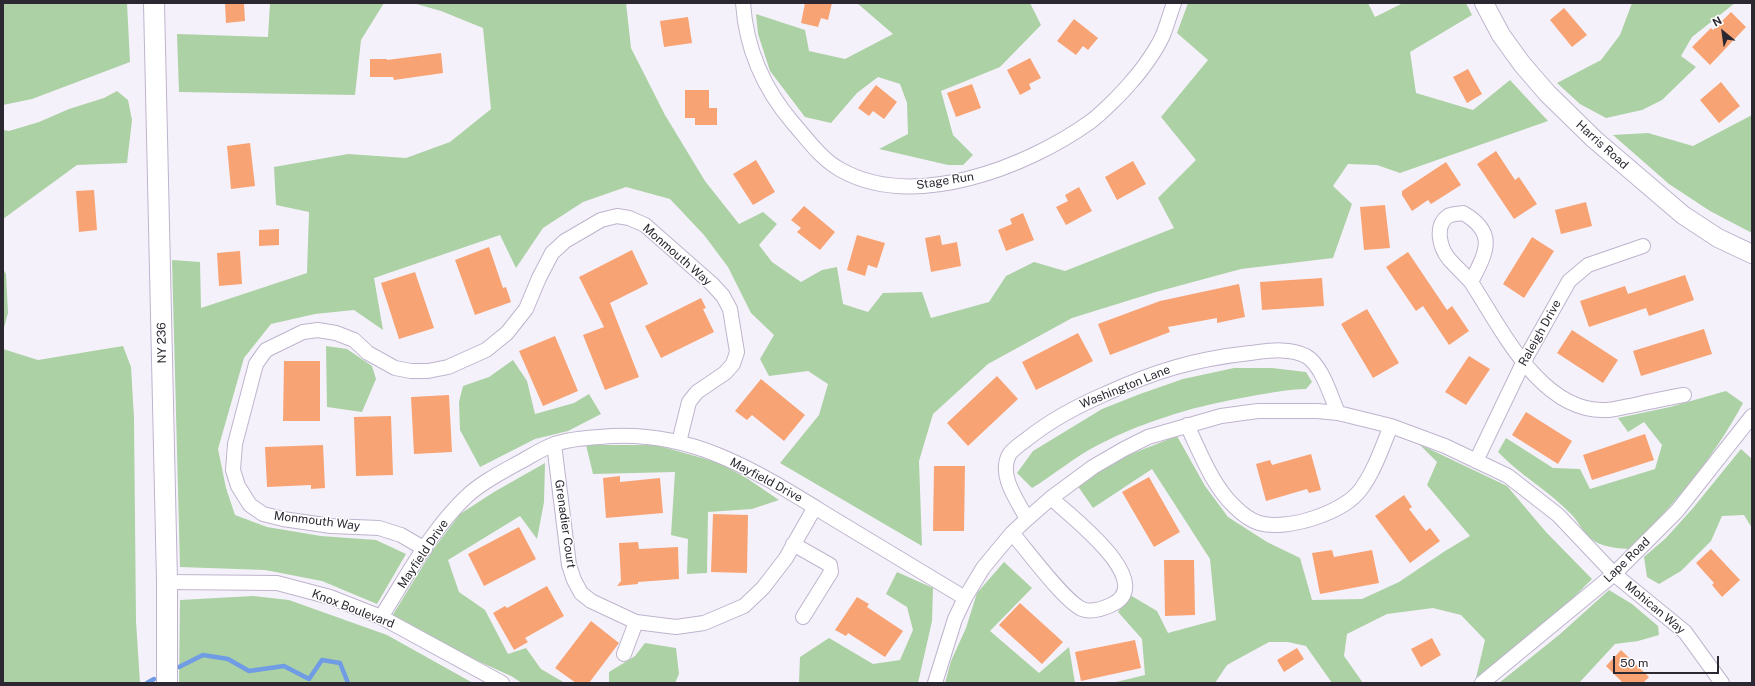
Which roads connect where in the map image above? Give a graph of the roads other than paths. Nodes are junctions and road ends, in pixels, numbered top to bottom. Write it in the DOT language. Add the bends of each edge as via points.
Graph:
graph roads {
  1 [pos="154,3"];
  2 [pos="743,3"];
  3 [pos="1174,3"];
  4 [pos="1484,3"];
  5 [pos="1643,246"];
  6 [pos="1752,254"];
  7 [pos="1471,282"];
  8 [pos="1523,363"];
  9 [pos="1684,395"];
  10 [pos="1338,413"];
  11 [pos="1752,416"];
  12 [pos="1187,425"];
  13 [pos="1391,426"];
  14 [pos="678,442"];
  15 [pos="554,444"];
  16 [pos="1476,461"];
  17 [pos="1051,498"];
  18 [pos="815,507"];
  19 [pos="1027,519"];
  20 [pos="1012,533"];
  21 [pos="793,544"];
  22 [pos="425,549"];
  23 [pos="1614,574"];
  24 [pos="167,582"];
  25 [pos="965,598"];
  26 [pos="381,617"];
  27 [pos="803,617"];
  28 [pos="636,622"];
  29 [pos="624,654"];
  30 [pos="167,683"];
  31 [pos="502,683"];
  32 [pos="935,683"];
  33 [pos="1482,683"];
  34 [pos="1722,683"];
  1 -- 24 [label="main road, NY 236 / NY 236"];
  2 -- 3 [label="street, Stage Run" via="744,24 765,84 786,114 822,156 840,170 857,178 884,185 913,187 970,179 997,171 1041,151 1091,122 1132,81 1162,36"];
  4 -- 6 [label="street, Harris Road" via="1501,35 1522,64 1547,93 1594,139 1683,215 1718,238"];
  5 -- 8 [label="street, Raleigh Drive" via="1588,265 1569,281"];
  7 -- 7 [label="street" via="1448,258 1443,249 1440,228 1443,220 1449,215 1463,213 1477,222 1484,234 1485,255"];
  7 -- 8 [label="street"];
  8 -- 9 [label="street" via="1539,380 1564,399 1589,409 1606,410"];
  8 -- 16 [label="street, Raleigh Drive"];
  10 -- 12 [label="street, Mohican Way" via="1258,411 1221,416"];
  10 -- 13 [label="street, Mohican Way"];
  10 -- 19 [label="street, Washington Lane" via="1322,374 1308,357 1299,353 1275,350 1222,356 1142,377 1070,410 1036,431 1009,454 1005,467 1010,488"];
  11 -- 23 [label="street, Lape Road" via="1677,511"];
  12 -- 13 [label="street" via="1223,494 1251,520 1277,525 1311,519 1348,501 1360,490 1371,473"];
  12 -- 17 [label="street, Mohican Way" via="1148,437 1124,449 1093,467"];
  13 -- 16 [label="street, Mohican Way" via="1446,446"];
  14 -- 15 [label="street, Mayfield Drive" via="642,436 613,435"];
  14 -- 18 [label="street, Mayfield Drive" via="748,467"];
  14 -- 22 [label="street, Monmouth Way" via="689,402 697,392 725,373 733,364 737,352 730,309 712,284 645,225 629,218 617,216 601,220 565,241 552,253 526,309 507,333 486,350 448,367 411,372 395,368 368,353 354,340 318,330 303,332 266,350 256,364 234,444 233,470 238,486 250,505 263,514 282,519 331,526 379,528 401,535"];
  15 -- 22 [label="street, Mayfield Drive" via="498,473 468,495 443,522"];
  15 -- 28 [label="street, Grenadier Court" via="569,566 574,580 581,593 591,602"];
  16 -- 23 [label="street, Mohican Way" via="1508,476 1558,515"];
  17 -- 19 [label="street, Mohican Way"];
  17 -- 20 [label="street" via="1099,541 1116,561 1126,586 1121,598 1097,611 1082,609 1065,595"];
  18 -- 21 [label="street, Grenadier Court"];
  18 -- 25 [label="street, Mayfield Drive"];
  19 -- 20 [label="street, Mohican Way"];
  20 -- 25 [label="street, Mohican Way" via="983,568"];
  21 -- 27 [label="street" via="830,565 831,572"];
  21 -- 28 [label="street, Grenadier Court" via="786,558 763,588 744,606 704,623 676,627"];
  22 -- 26 [label="street, Mayfield Drive"];
  23 -- 33 [label="street, Lape Road"];
  23 -- 34 [label="street, Mohican Way" via="1684,632"];
  24 -- 26 [label="street, Knox Boulevard" via="277,582 330,597"];
  24 -- 30 [label="main road, NY 236 / NY 236"];
  25 -- 32 [label="street, Mohican Way" via="955,619"];
  26 -- 31 [label="street, Knox Boulevard"];
  28 -- 29 [label="street"];
}
